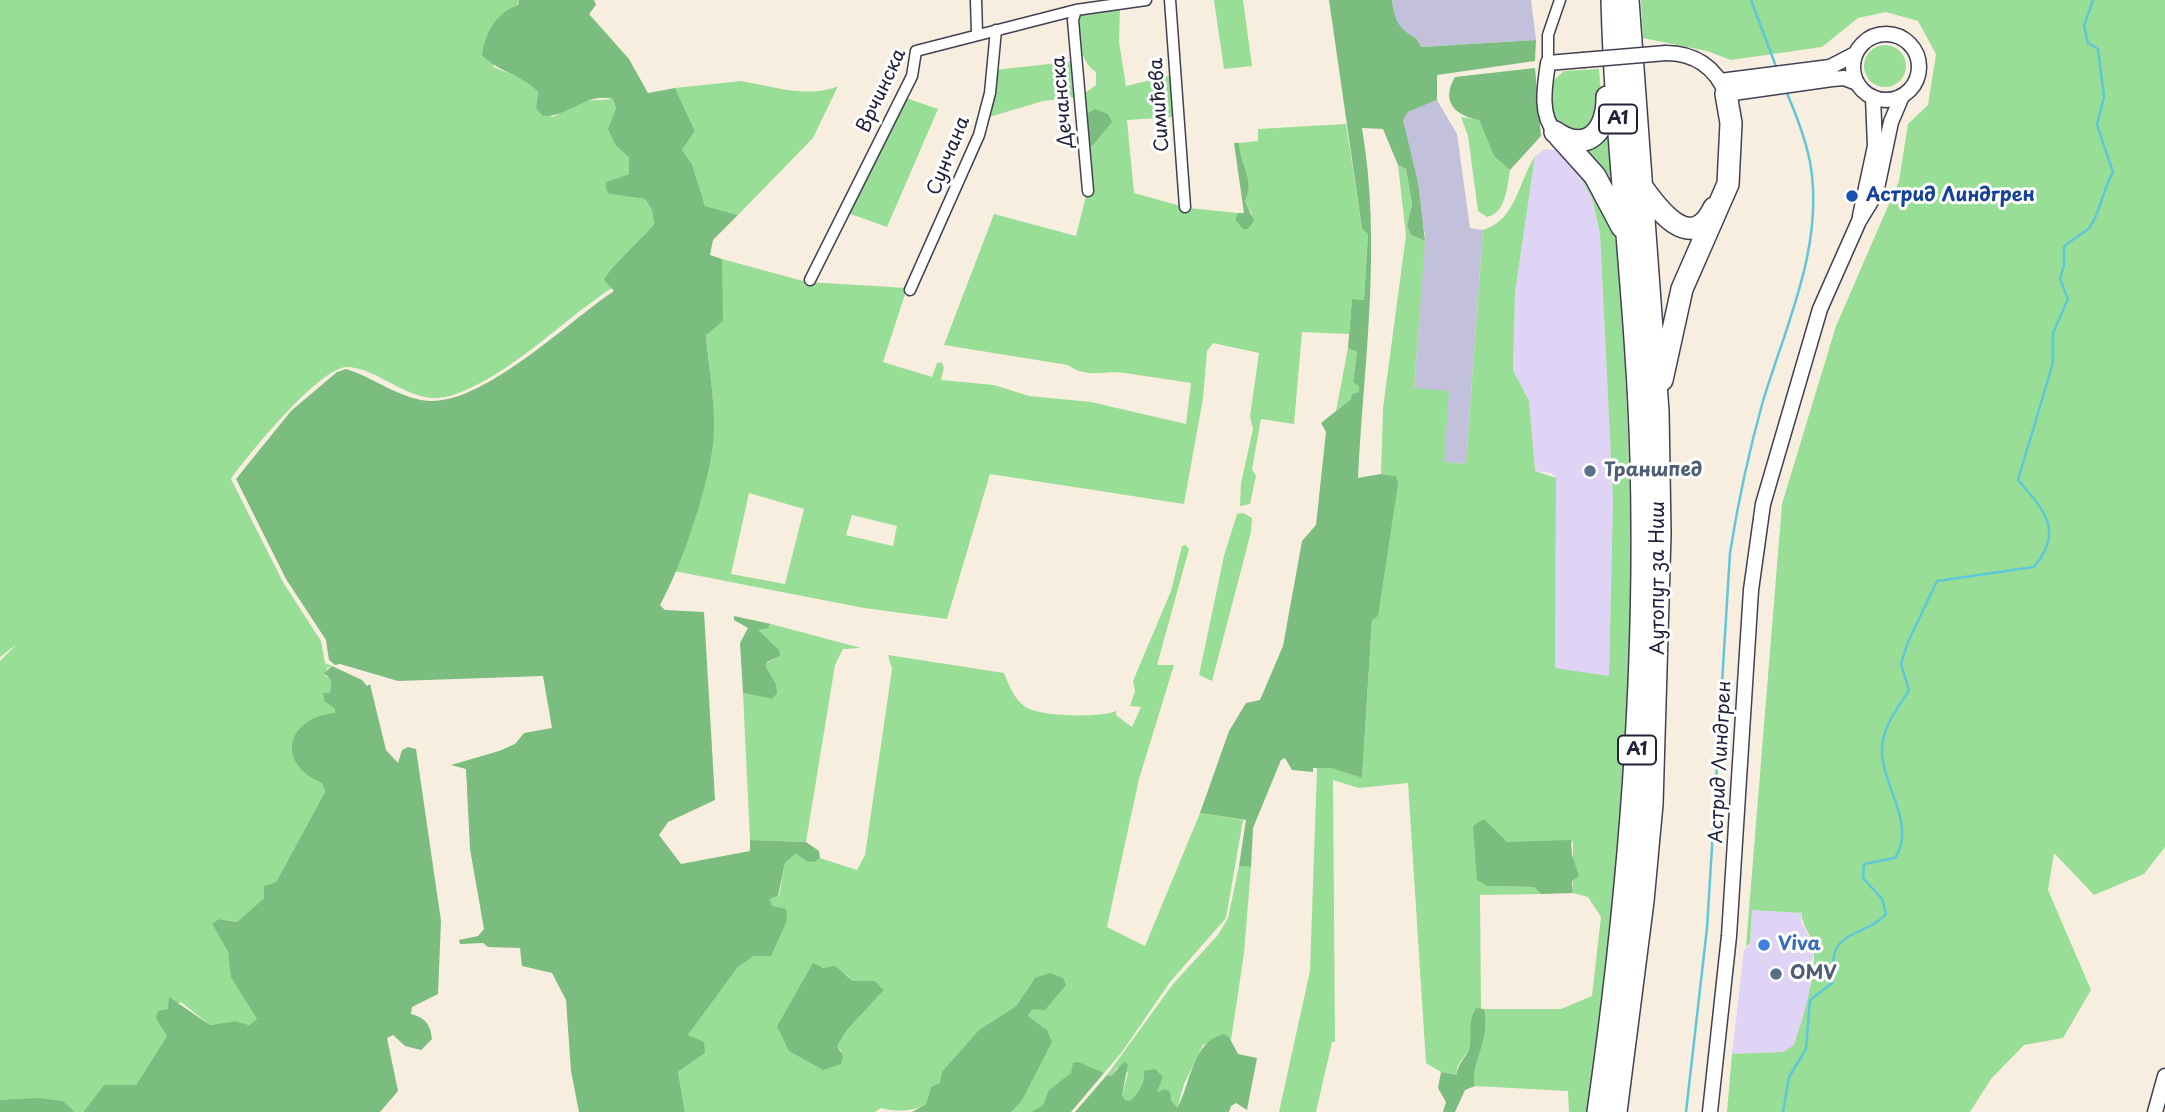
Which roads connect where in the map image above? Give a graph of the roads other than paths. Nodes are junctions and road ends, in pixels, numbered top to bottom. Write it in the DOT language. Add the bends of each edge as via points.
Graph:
graph roads {
  1 [pos="976,0"];
  2 [pos="1146,0"];
  3 [pos="1170,0"];
  4 [pos="1560,0"];
  5 [pos="1610,0"];
  6 [pos="1628,0"];
  7 [pos="1076,9"];
  8 [pos="996,30"];
  9 [pos="977,33"];
  10 [pos="1855,54"];
  11 [pos="1548,63"];
  12 [pos="1809,75"];
  13 [pos="1857,83"];
  14 [pos="1724,91"];
  15 [pos="1902,96"];
  16 [pos="1873,97"];
  17 [pos="1555,132"];
  18 [pos="1640,184"];
  19 [pos="1088,191"];
  20 [pos="1185,207"];
  21 [pos="1859,221"];
  22 [pos="1628,238"];
  23 [pos="810,280"];
  24 [pos="910,290"];
  25 [pos="1658,411"];
  26 [pos="2165,1076"];
  27 [pos="1598,1112"];
  28 [pos="1616,1112"];
  29 [pos="1710,1112"];
  30 [pos="2155,1112"];
  1 -- 9 [label="street"];
  2 -- 7 [label="street, Врчинска"];
  3 -- 20 [label="street, Симићева"];
  4 -- 11 [label="street" via="1548,35"];
  5 -- 17 [label="highway" via="1605,123 1580,141"];
  5 -- 22 [label="highway, Аутопут за Ниш / A1"];
  6 -- 18 [label="highway, Аутопут за Ниш / A1"];
  7 -- 8 [label="street, Врчинска"];
  7 -- 19 [label="street, Дечанска" via="1073,20"];
  8 -- 9 [label="street, Врчинска"];
  8 -- 24 [label="street, Сунчана" via="990,93 979,135"];
  9 -- 23 [label="street, Врчинска" via="953,44 916,51 912,76"];
  10 -- 12 [label="street"];
  10 -- 13 [label="street"];
  10 -- 15 [label="street" via="1869,39 1882,34 1908,43 1916,54 1918,74"];
  11 -- 14 [label="street, bridge" via="1666,53 1695,58"];
  11 -- 17 [label="street" via="1545,108"];
  12 -- 13 [label="street"];
  12 -- 14 [label="street"];
  13 -- 16 [label="street"];
  14 -- 18 [label="highway" via="1719,193 1705,221 1689,227 1672,223"];
  14 -- 25 [label="highway" via="1731,123 1728,184 1682,289"];
  15 -- 16 [label="street" via="1890,100"];
  15 -- 21 [label="street, Астрид Линдгрен" via="1876,193"];
  16 -- 21 [label="street, Астрид Линдгрен" via="1875,146"];
  17 -- 22 [label="highway" via="1595,176"];
  18 -- 25 [label="highway, Аутопут за Ниш / A1"];
  21 -- 29 [label="street, Астрид Линдгрен" via="1820,309 1763,503 1751,590 1729,936"];
  22 -- 27 [label="highway, Аутопут за Ниш / A1" via="1641,469 1641,692 1626,898"];
  25 -- 28 [label="highway, Аутопут за Ниш / A1" via="1659,648 1652,804"];
  26 -- 30 [label="street"];
}
